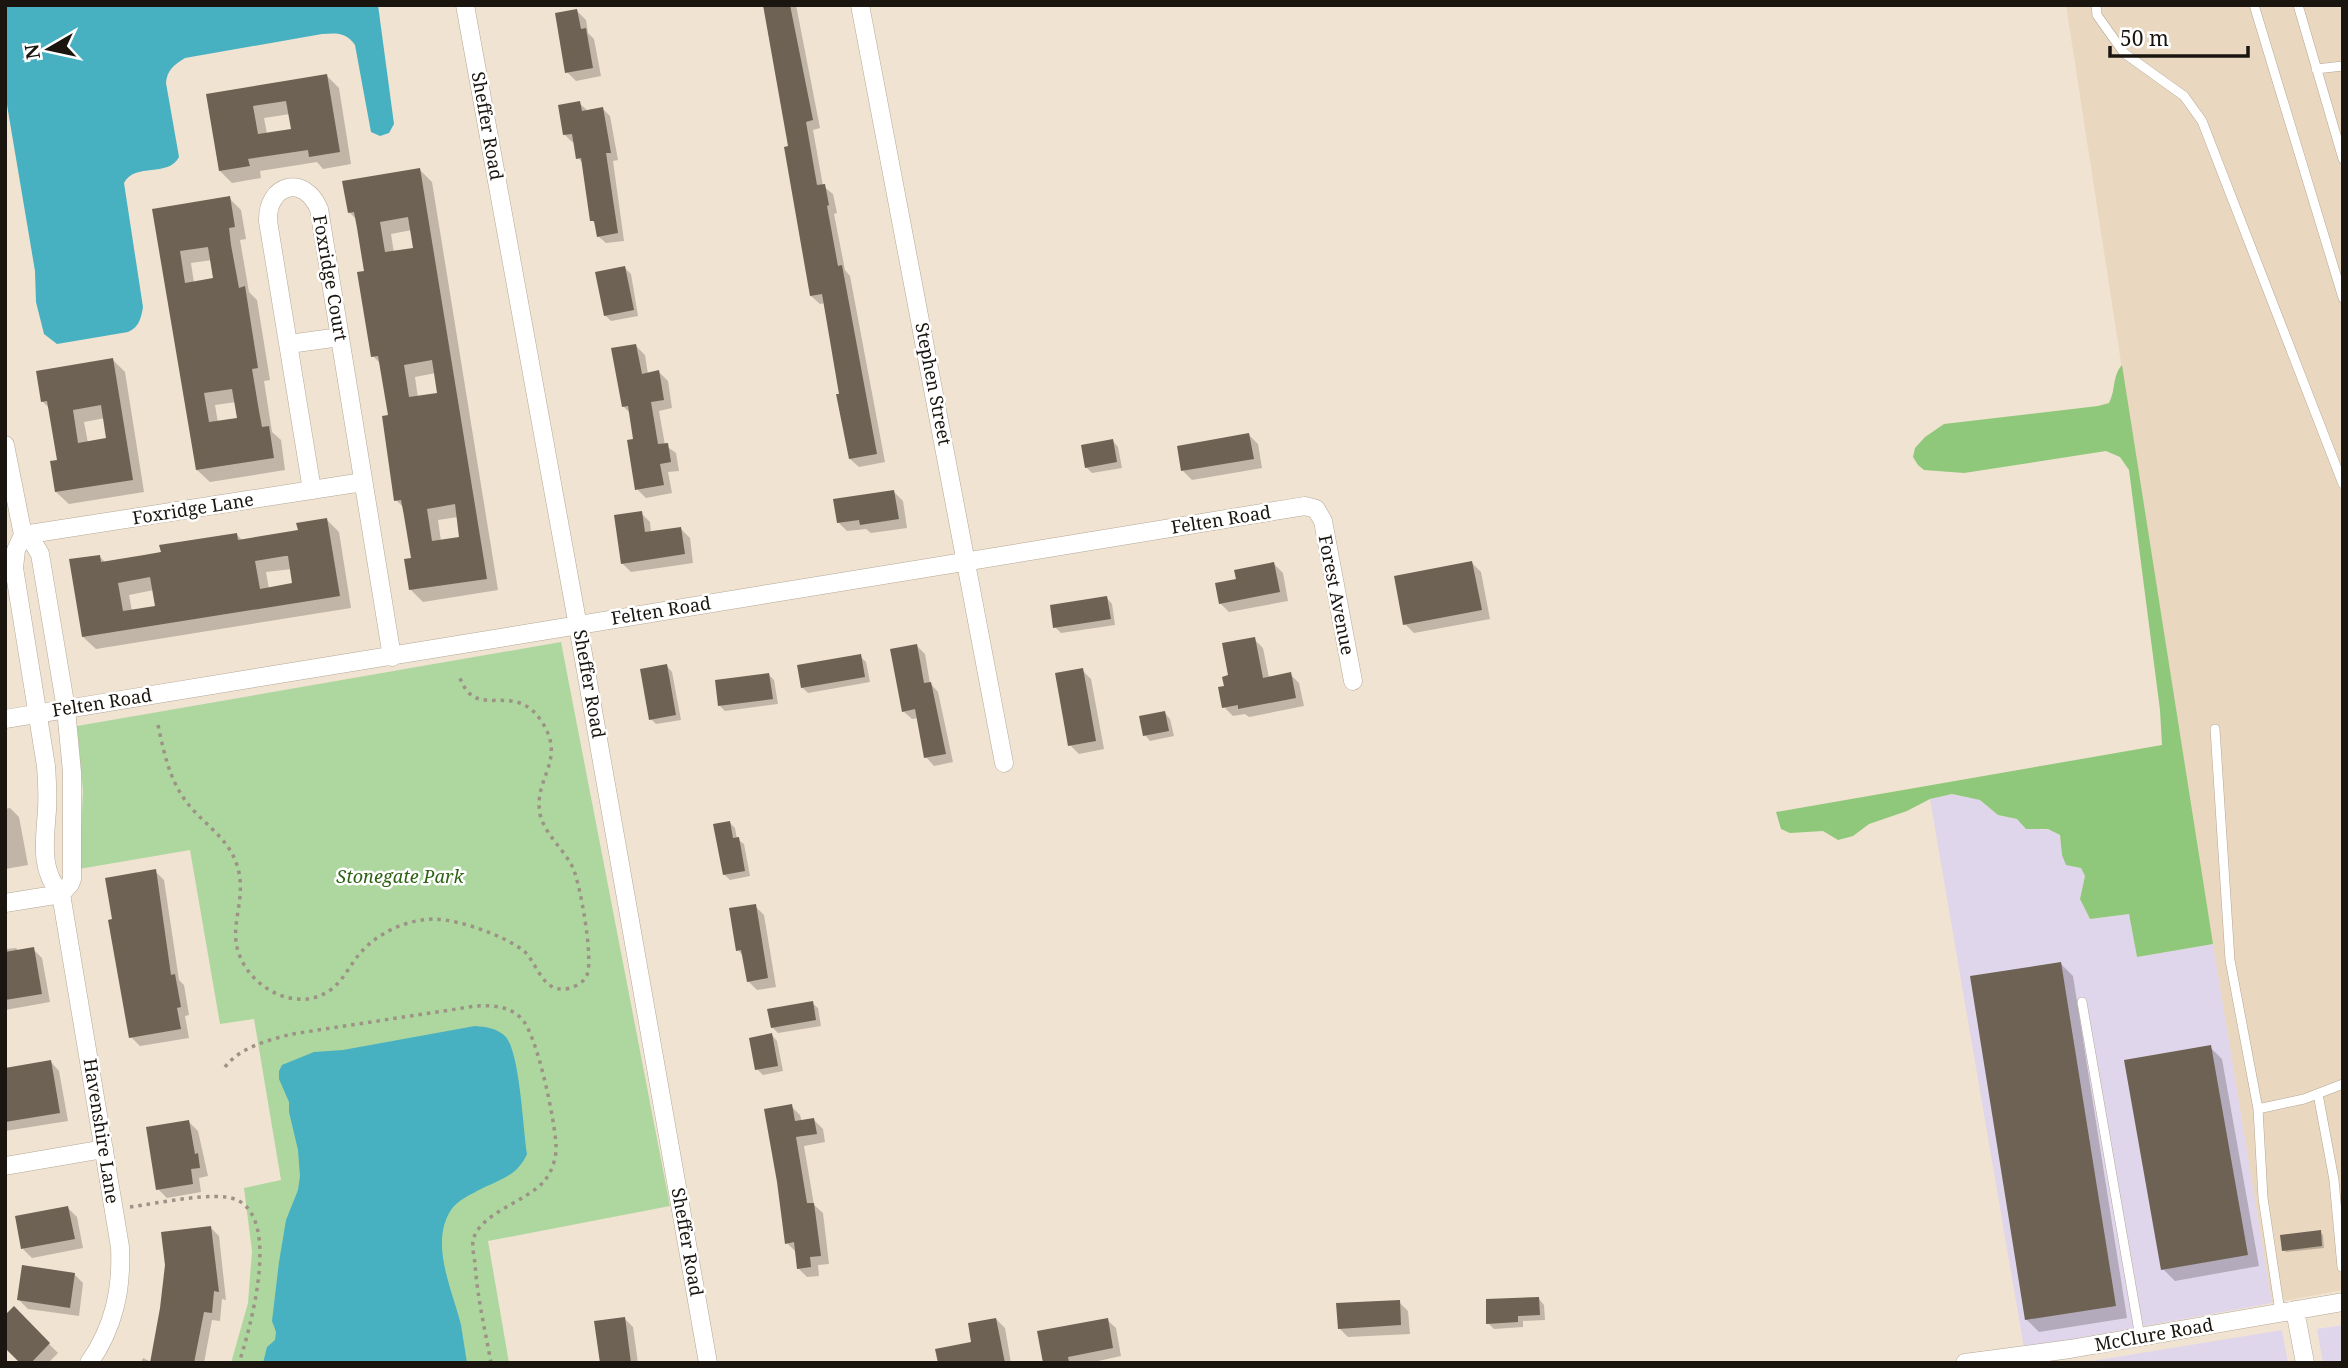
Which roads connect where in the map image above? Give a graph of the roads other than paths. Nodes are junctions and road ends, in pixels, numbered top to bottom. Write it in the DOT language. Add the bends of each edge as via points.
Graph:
graph roads {
  1 [pos="465,5"];
  2 [pos="860,5"];
  3 [pos="2096,5"];
  4 [pos="2253,5"];
  5 [pos="2298,5"];
  6 [pos="2343,66"];
  7 [pos="2316,69"];
  8 [pos="2343,159"];
  9 [pos="2343,298"];
  10 [pos="340,337"];
  11 [pos="289,344"];
  12 [pos="5,445"];
  13 [pos="363,482"];
  14 [pos="2343,484"];
  15 [pos="312,490"];
  16 [pos="1316,509"];
  17 [pos="23,535"];
  18 [pos="968,561"];
  19 [pos="578,624"];
  20 [pos="393,657"];
  21 [pos="1353,681"];
  22 [pos="66,709"];
  23 [pos="38,714"];
  24 [pos="5,719"];
  25 [pos="2215,729"];
  26 [pos="1004,763"];
  27 [pos="61,894"];
  28 [pos="5,903"];
  29 [pos="2082,1002"];
  30 [pos="2343,1084"];
  31 [pos="2318,1094"];
  32 [pos="2258,1109"];
  33 [pos="104,1149"];
  34 [pos="5,1166"];
  35 [pos="2342,1267"];
  36 [pos="2343,1301"];
  37 [pos="2287,1311"];
  38 [pos="2140,1337"];
  39 [pos="2062,1357"];
  40 [pos="89,1363"];
  41 [pos="708,1363"];
  42 [pos="1965,1363"];
  43 [pos="2305,1363"];
  1 -- 19 [label="street, Sheffer Road"];
  2 -- 18 [label="street, Stephen Street"];
  3 -- 14 [label="lane" via="2124,53 2184,96 2202,121"];
  4 -- 9 [label="lane"];
  5 -- 7 [label="lane"];
  6 -- 7 [label="lane"];
  7 -- 8 [label="lane"];
  10 -- 11 [label="street"];
  10 -- 11 [label="street, Foxridge Court" via="319,209 305,189 293,187 282,190 268,209"];
  10 -- 13 [label="street, Foxridge Court"];
  11 -- 15 [label="street, Foxridge Court"];
  12 -- 17 [label="street, Havenshire Lane"];
  13 -- 15 [label="street, Foxridge Lane"];
  13 -- 20 [label="street, Foxridge Court"];
  15 -- 17 [label="street, Foxridge Lane"];
  16 -- 18 [label="street, Felten Road" via="1304,506"];
  16 -- 21 [label="street, Forest Avenue" via="1323,521"];
  17 -- 22 [label="street, Havenshire Lane" via="40,554"];
  17 -- 23 [label="street, Havenshire Lane" via="14,568"];
  18 -- 19 [label="street, Felten Road"];
  18 -- 26 [label="street, Stephen Street"];
  19 -- 20 [label="street, Felten Road"];
  19 -- 41 [label="street, Sheffer Road"];
  20 -- 22 [label="street, Felten Road"];
  22 -- 23 [label="street, Felten Road"];
  22 -- 27 [label="street, Havenshire Lane" via="72,772 72,878"];
  23 -- 24 [label="street, Felten Road"];
  23 -- 27 [label="street, Havenshire Lane" via="48,787 44,858 52,884"];
  25 -- 32 [label="lane" via="2230,960"];
  27 -- 28 [label="street"];
  27 -- 33 [label="street, Havenshire Lane"];
  29 -- 38 [label="lane"];
  30 -- 31 [label="lane"];
  31 -- 32 [label="lane"];
  31 -- 35 [label="lane" via="2334,1180"];
  32 -- 37 [label="lane" via="2263,1198"];
  33 -- 34 [label="street"];
  33 -- 40 [label="street, Havenshire Lane" via="120,1247 119,1289 116,1311"];
  36 -- 37 [label="street, McClure Road"];
  37 -- 38 [label="street, McClure Road"];
  37 -- 43 [label="street"];
  38 -- 39 [label="street, McClure Road"];
  39 -- 42 [label="street, McClure Road"];
}
